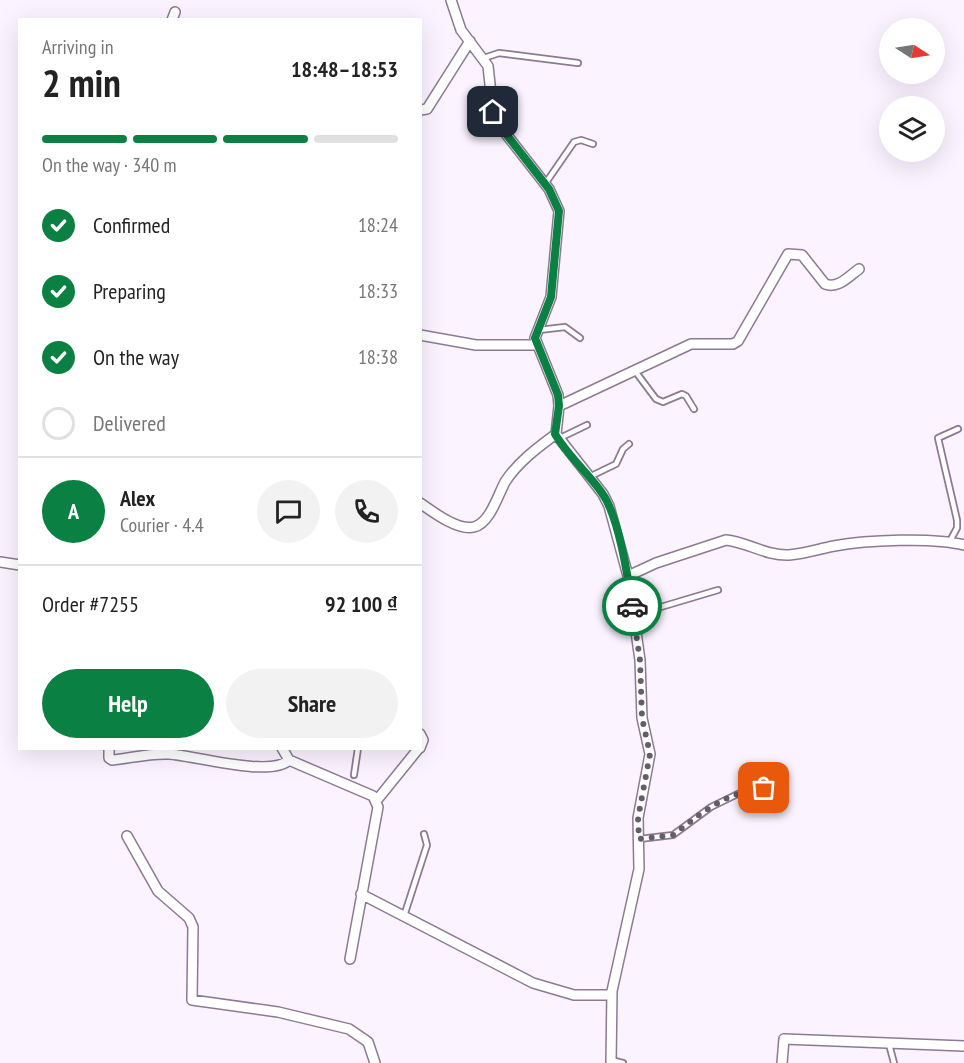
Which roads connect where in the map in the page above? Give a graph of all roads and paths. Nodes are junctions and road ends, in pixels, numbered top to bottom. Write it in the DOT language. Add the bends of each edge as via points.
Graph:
graph roads {
  1 [pos="451,0"];
  2 [pos="470,41"];
  3 [pos="484,58"];
  4 [pos="578,63"];
  5 [pos="422,110"];
  6 [pos="594,144"];
  7 [pos="545,184"];
  8 [pos="859,269"];
  9 [pos="537,330"];
  10 [pos="422,335"];
  11 [pos="580,338"];
  12 [pos="536,345"];
  13 [pos="635,371"];
  14 [pos="559,406"];
  15 [pos="694,409"];
  16 [pos="587,425"];
  17 [pos="958,429"];
  18 [pos="557,437"];
  19 [pos="629,444"];
  20 [pos="589,477"];
  21 [pos="422,504"];
  22 [pos="950,541"];
  23 [pos="964,545"];
  24 [pos="0,562"];
  25 [pos="18,565"];
  26 [pos="628,576"];
  27 [pos="718,590"];
  28 [pos="634,615"];
  29 [pos="109,750"];
  30 [pos="283,750"];
  31 [pos="358,750"];
  32 [pos="418,750"];
  33 [pos="289,760"];
  34 [pos="354,775"];
  35 [pos="779,778"];
  36 [pos="376,800"];
  37 [pos="424,834"];
  38 [pos="128,836"];
  39 [pos="639,839"];
  40 [pos="361,894"];
  41 [pos="404,916"];
  42 [pos="350,959"];
  43 [pos="612,995"];
  44 [pos="889,1044"];
  45 [pos="964,1046"];
  46 [pos="611,1061"];
  47 [pos="376,1063"];
  48 [pos="623,1063"];
  49 [pos="782,1063"];
  50 [pos="894,1063"];
  1 -- 2 [label="street" via="457,22"];
  2 -- 3 [label="street"];
  2 -- 5 [label="street" via="450,68 434,101"];
  3 -- 4 [label="lane" via="499,53"];
  3 -- 7 [label="street" via="490,75 493,112"];
  6 -- 7 [label="lane" via="574,142"];
  7 -- 9 [label="street" via="555,199 560,223 551,297"];
  8 -- 13 [label="street" via="830,286 802,255 788,254 738,341 691,344"];
  9 -- 11 [label="lane" via="565,327"];
  9 -- 12 [label="street"];
  10 -- 12 [label="street" via="476,345"];
  12 -- 14 [label="street"];
  13 -- 14 [label="street"];
  13 -- 15 [label="lane" via="656,399 663,402 682,394"];
  14 -- 18 [label="street"];
  16 -- 18 [label="lane"];
  17 -- 22 [label="lane" via="938,438 957,520"];
  18 -- 20 [label="street"];
  18 -- 21 [label="street" via="521,462 484,521 476,527 466,527"];
  19 -- 20 [label="lane" via="616,464"];
  20 -- 26 [label="street" via="609,506"];
  22 -- 23 [label="street"];
  22 -- 26 [label="street" via="845,544 790,555 726,540"];
  24 -- 25 [label="street"];
  26 -- 28 [label="street"];
  27 -- 28 [label="lane"];
  28 -- 39 [label="street" via="641,666 642,718 650,754 638,818"];
  29 -- 33 [label="street" via="112,760 165,754 220,764 282,765"];
  30 -- 33 [label="street"];
  31 -- 34 [label="lane"];
  32 -- 36 [label="street"];
  33 -- 36 [label="street" via="352,784"];
  35 -- 39 [label="lane" via="764,788 750,789 711,807 673,835"];
  36 -- 40 [label="street" via="378,807"];
  37 -- 41 [label="lane" via="427,845"];
  38 -- 47 [label="street" via="158,891 189,918 193,927 192,1000 278,1012 349,1029 368,1042"];
  39 -- 43 [label="street" via="639,869"];
  40 -- 41 [label="street"];
  40 -- 42 [label="street"];
  41 -- 43 [label="street" via="533,983 574,995"];
  43 -- 46 [label="street"];
  44 -- 45 [label="street"];
  44 -- 49 [label="street" via="784,1039"];
  44 -- 50 [label="lane"];
  46 -- 48 [label="lane"];
}
